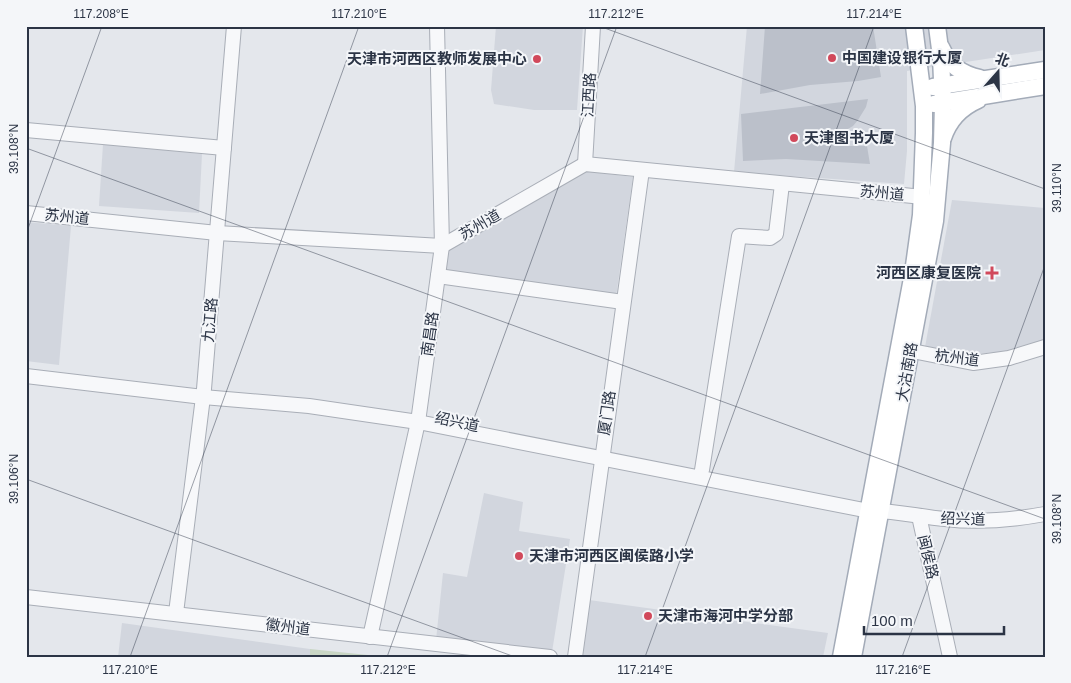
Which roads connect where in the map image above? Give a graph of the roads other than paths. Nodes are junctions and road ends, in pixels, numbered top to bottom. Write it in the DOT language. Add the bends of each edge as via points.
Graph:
graph roads {
  1 [pos="234,26"];
  2 [pos="437,26"];
  3 [pos="593,26"];
  4 [pos="937,33"];
  5 [pos="915,34"];
  6 [pos="1045,70"];
  7 [pos="1045,86"];
  8 [pos="987,88"];
  9 [pos="938,95"];
  10 [pos="26,130"];
  11 [pos="942,143"];
  12 [pos="224,148"];
  13 [pos="585,164"];
  14 [pos="642,170"];
  15 [pos="782,184"];
  16 [pos="923,197"];
  17 [pos="26,213"];
  18 [pos="217,232"];
  19 [pos="442,246"];
  20 [pos="438,276"];
  21 [pos="623,302"];
  22 [pos="1045,347"];
  23 [pos="905,350"];
  24 [pos="26,369"];
  25 [pos="26,376"];
  26 [pos="203,393"];
  27 [pos="418,418"];
  28 [pos="601,455"];
  29 [pos="702,470"];
  30 [pos="874,509"];
  31 [pos="1045,514"];
  32 [pos="919,516"];
  33 [pos="26,597"];
  34 [pos="176,613"];
  35 [pos="370,637"];
  36 [pos="550,657"];
  37 [pos="575,657"];
  38 [pos="841,657"];
  39 [pos="853,657"];
  40 [pos="950,657"];
  1 -- 12 [label="street, 九江路"];
  2 -- 19 [label="street, 南昌路"];
  3 -- 13 [label="street, 江西路"];
  4 -- 8 [label="main road" via="949,61"];
  4 -- 9 [label="main road"];
  5 -- 9 [label="main road"];
  6 -- 8 [label="main road"];
  7 -- 8 [label="main road"];
  8 -- 9 [label="main road"];
  8 -- 11 [label="main road" via="957,115"];
  9 -- 11 [label="main road, 大沽南路"];
  9 -- 16 [label="main road, 大沽南路" via="924,138"];
  10 -- 12 [label="street"];
  11 -- 23 [label="main road, 大沽南路" via="935,221"];
  12 -- 18 [label="street, 九江路"];
  13 -- 14 [label="street, 苏州道"];
  13 -- 19 [label="street, 苏州道"];
  14 -- 15 [label="street, 苏州道"];
  14 -- 21 [label="street, 厦门路"];
  15 -- 16 [label="street, 苏州道"];
  15 -- 29 [label="street" via="776,234 770,238 740,236"];
  16 -- 23 [label="main road, 大沽南路"];
  17 -- 18 [label="street, 苏州道"];
  18 -- 19 [label="street, 苏州道"];
  18 -- 26 [label="street, 九江路"];
  19 -- 20 [label="street, 南昌路"];
  20 -- 21 [label="street"];
  20 -- 27 [label="street, 南昌路"];
  21 -- 28 [label="street, 厦门路"];
  22 -- 23 [label="street, 杭州道" via="1009,358 973,363"];
  23 -- 30 [label="main road, 大沽南路"];
  24 -- 26 [label="street, 绍兴道"];
  25 -- 26 [label="street, 绍兴道"];
  26 -- 27 [label="street, 绍兴道" via="307,399"];
  26 -- 34 [label="street, 九江路"];
  27 -- 28 [label="street, 绍兴道" via="513,434"];
  27 -- 35 [label="street, 南昌路"];
  28 -- 29 [label="street, 绍兴道"];
  28 -- 30 [label="street, 绍兴道"];
  28 -- 37 [label="street, 厦门路"];
  29 -- 30 [label="street, 绍兴道"];
  30 -- 32 [label="street, 绍兴道"];
  30 -- 38 [label="main road, 大沽南路"];
  30 -- 39 [label="main road, 大沽南路"];
  31 -- 32 [label="street, 绍兴道" via="1002,520 947,520"];
  32 -- 40 [label="street, 闽侯路"];
  33 -- 34 [label="street, 徽州道"];
  34 -- 35 [label="street, 徽州道"];
  35 -- 36 [label="street, 徽州道"];
}
